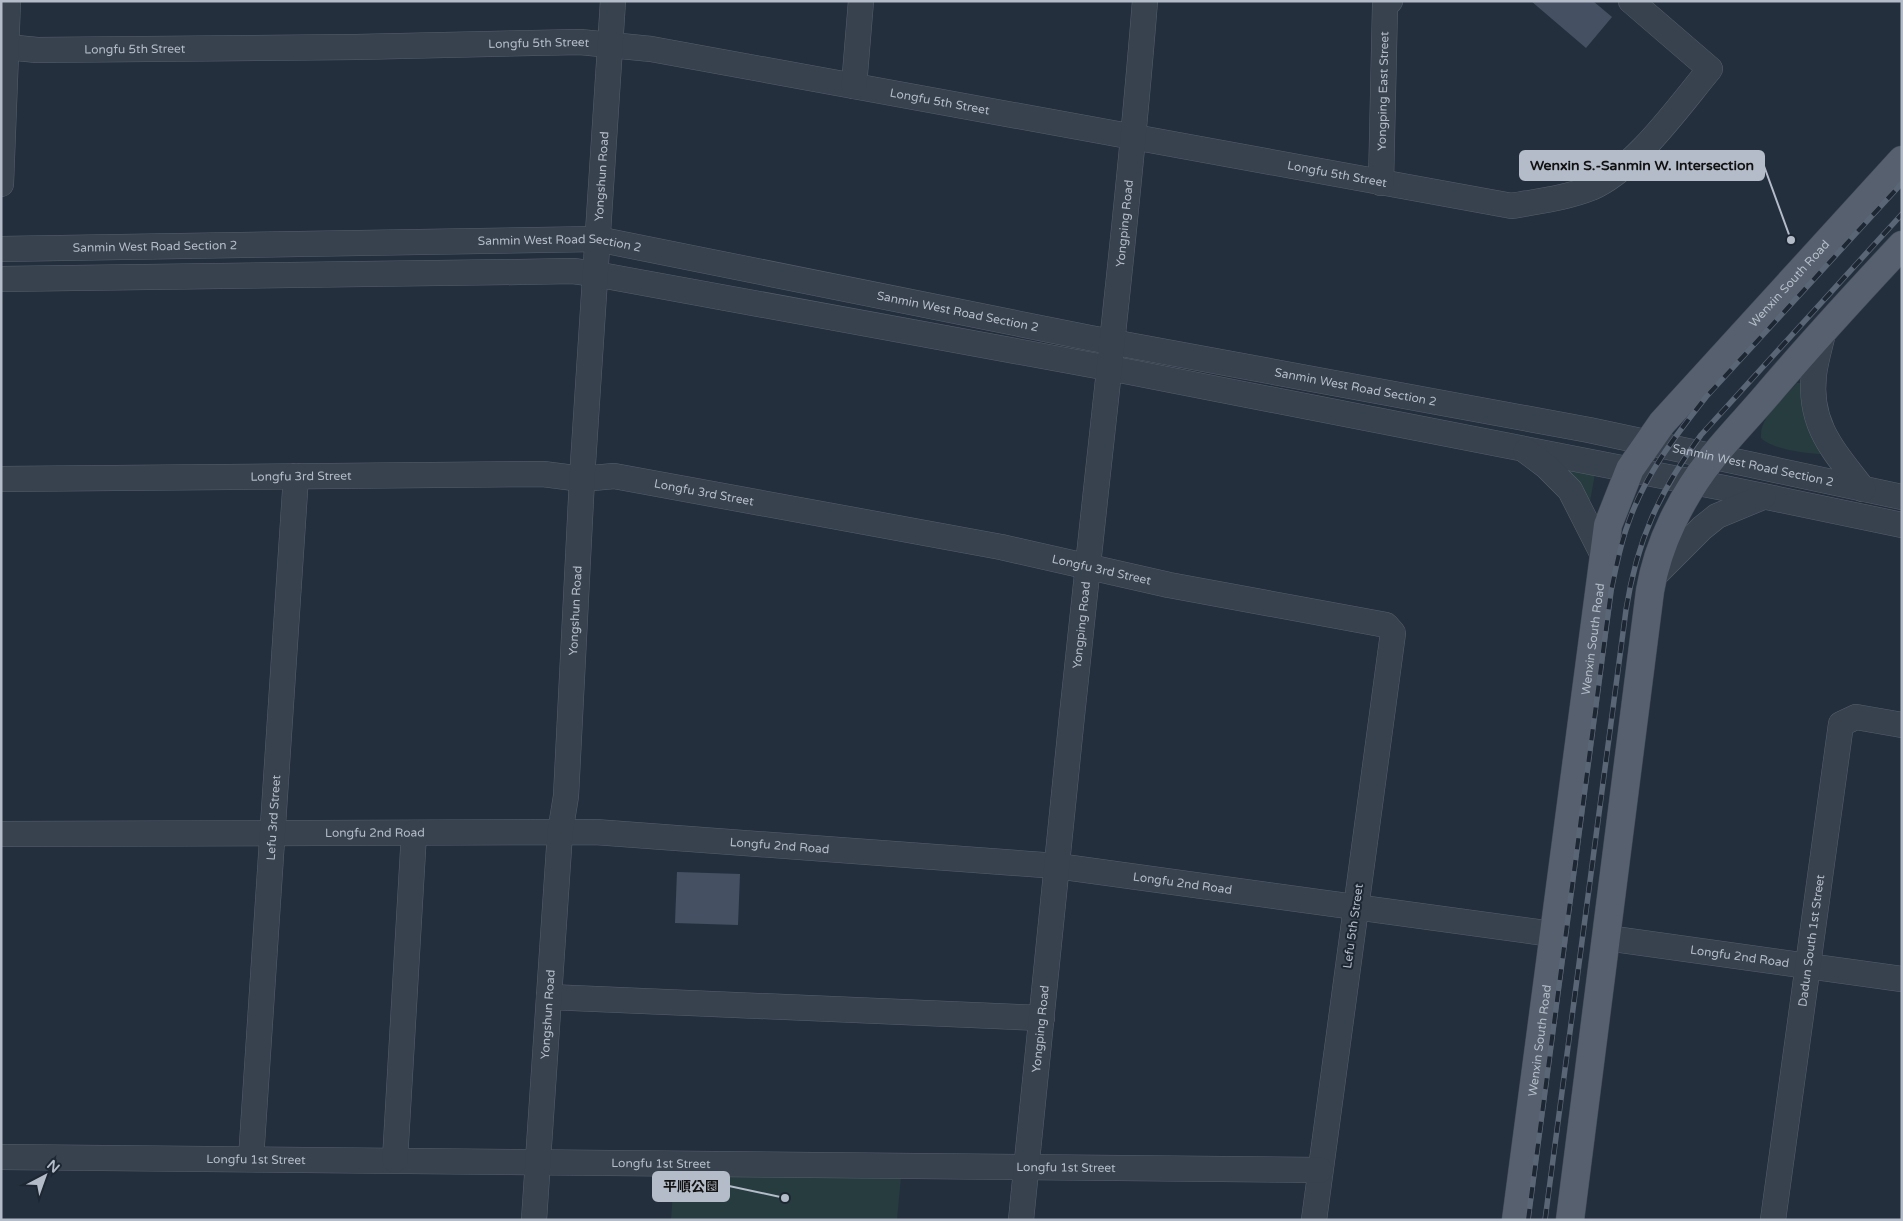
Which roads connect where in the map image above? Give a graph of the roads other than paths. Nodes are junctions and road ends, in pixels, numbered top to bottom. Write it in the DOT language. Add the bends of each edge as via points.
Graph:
graph roads {
  1 [pos="8,1"];
  2 [pos="613,1"];
  3 [pos="860,1"];
  4 [pos="1145,1"];
  5 [pos="1390,1"];
  6 [pos="1631,1"];
  7 [pos="610,46"];
  8 [pos="7,47"];
  9 [pos="854,86"];
  10 [pos="1134,138"];
  11 [pos="1902,160"];
  12 [pos="1381,182"];
  13 [pos="1,184"];
  14 [pos="597,239"];
  15 [pos="1902,245"];
  16 [pos="1,249"];
  17 [pos="595,274"];
  18 [pos="1,278"];
  19 [pos="1824,328"];
  20 [pos="1113,341"];
  21 [pos="1109,368"];
  22 [pos="1648,442"];
  23 [pos="1524,449"];
  24 [pos="1712,457"];
  25 [pos="1630,469"];
  26 [pos="296,476"];
  27 [pos="1,479"];
  28 [pos="582,479"];
  29 [pos="1694,483"];
  30 [pos="1862,489"];
  31 [pos="1902,496"];
  32 [pos="1764,497"];
  33 [pos="1902,525"];
  34 [pos="1603,555"];
  35 [pos="1088,565"];
  36 [pos="1653,577"];
  37 [pos="1393,633"];
  38 [pos="1902,725"];
  39 [pos="272,833"];
  40 [pos="414,833"];
  41 [pos="560,833"];
  42 [pos="1,834"];
  43 [pos="1057,866"];
  44 [pos="1355,906"];
  45 [pos="1552,934"];
  46 [pos="1607,938"];
  47 [pos="1807,966"];
  48 [pos="1902,979"];
  49 [pos="549,997"];
  50 [pos="1042,1018"];
  51 [pos="1,1157"];
  52 [pos="251,1159"];
  53 [pos="395,1160"];
  54 [pos="538,1161"];
  55 [pos="1026,1166"];
  56 [pos="1320,1170"];
  57 [pos="534,1220"];
  58 [pos="1021,1220"];
  59 [pos="1314,1220"];
  60 [pos="1516,1220"];
  61 [pos="1570,1220"];
  62 [pos="1773,1220"];
  1 -- 8 [label="street"];
  2 -- 7 [label="street, Yongshun Road"];
  3 -- 9 [label="street"];
  4 -- 10 [label="street, Yongping Road"];
  5 -- 12 [label="street, Yongping East Street" via="1386,6"];
  6 -- 12 [label="street, Longfu 5th Street" via="1710,69 1631,161 1591,188 1512,206"];
  7 -- 8 [label="street, Longfu 5th Street" via="580,42 346,48 37,50"];
  7 -- 9 [label="street, Longfu 5th Street" via="651,49"];
  7 -- 14 [label="street, Yongshun Road"];
  8 -- 13 [label="street"];
  9 -- 10 [label="street, Longfu 5th Street"];
  10 -- 12 [label="street, Longfu 5th Street"];
  10 -- 20 [label="street, Yongping Road"];
  11 -- 22 [label="main road, Wenxin South Road"];
  14 -- 16 [label="street, Sanmin West Road Section 2"];
  14 -- 17 [label="street, Yongshun Road"];
  14 -- 20 [label="street, Sanmin West Road Section 2"];
  15 -- 19 [label="main road"];
  17 -- 18 [label="street, Sanmin West Road Section 2" via="573,271"];
  17 -- 21 [label="street, Sanmin West Road Section 2"];
  17 -- 28 [label="street, Yongshun Road"];
  19 -- 24 [label="main road"];
  19 -- 30 [label="street" via="1814,374 1814,408 1825,438"];
  20 -- 21 [label="street, Yongping Road"];
  20 -- 22 [label="street, Sanmin West Road Section 2"];
  21 -- 23 [label="street, Sanmin West Road Section 2"];
  21 -- 35 [label="street, Yongping Road"];
  22 -- 24 [label="street, Sanmin West Road Section 2"];
  22 -- 25 [label="main road, Wenxin South Road"];
  23 -- 25 [label="street, Sanmin West Road Section 2"];
  23 -- 34 [label="street" via="1570,490"];
  24 -- 29 [label="main road"];
  24 -- 30 [label="street, Sanmin West Road Section 2"];
  25 -- 29 [label="street, Sanmin West Road Section 2"];
  25 -- 34 [label="main road, Wenxin South Road" via="1608,525"];
  26 -- 27 [label="street, Longfu 3rd Street"];
  26 -- 28 [label="street, Longfu 3rd Street" via="543,474"];
  26 -- 39 [label="street, Lefu 3rd Street"];
  28 -- 35 [label="street, Longfu 3rd Street" via="614,476"];
  28 -- 41 [label="street, Yongshun Road" via="566,796"];
  29 -- 32 [label="street, Sanmin West Road Section 2"];
  29 -- 36 [label="main road" via="1659,554"];
  30 -- 31 [label="street, Sanmin West Road Section 2"];
  32 -- 33 [label="street, Sanmin West Road Section 2"];
  32 -- 36 [label="street" via="1717,516"];
  34 -- 45 [label="main road, Wenxin South Road"];
  35 -- 37 [label="street, Longfu 3rd Street" via="1169,585 1386,625"];
  35 -- 43 [label="street, Yongping Road"];
  36 -- 46 [label="main road"];
  37 -- 44 [label="street, Lefu 5th Street"];
  38 -- 47 [label="street, Dadun South 1st Street" via="1856,717 1841,724"];
  39 -- 40 [label="street, Longfu 2nd Road"];
  39 -- 42 [label="street, Longfu 2nd Road"];
  39 -- 52 [label="street, Lefu 3rd Street"];
  40 -- 41 [label="street, Longfu 2nd Road"];
  40 -- 53 [label="street"];
  41 -- 43 [label="street, Longfu 2nd Road" via="595,832"];
  41 -- 49 [label="street, Yongshun Road"];
  43 -- 44 [label="street, Longfu 2nd Road"];
  43 -- 50 [label="street, Yongping Road"];
  44 -- 45 [label="street, Longfu 2nd Road"];
  44 -- 56 [label="street, Lefu 5th Street"];
  45 -- 60 [label="main road, Wenxin South Road"];
  46 -- 47 [label="street, Longfu 2nd Road"];
  46 -- 61 [label="main road"];
  47 -- 48 [label="street, Longfu 2nd Road"];
  47 -- 62 [label="street, Dadun South 1st Street"];
  49 -- 50 [label="street"];
  49 -- 54 [label="street, Yongshun Road"];
  50 -- 55 [label="street, Yongping Road"];
  51 -- 52 [label="street, Longfu 1st Street"];
  52 -- 53 [label="street, Longfu 1st Street"];
  53 -- 54 [label="street, Longfu 1st Street"];
  54 -- 55 [label="street, Longfu 1st Street"];
  54 -- 57 [label="street, Yongshun Road"];
  55 -- 56 [label="street, Longfu 1st Street"];
  55 -- 58 [label="street, Yongping Road"];
  56 -- 59 [label="street, Lefu 5th Street"];
}
